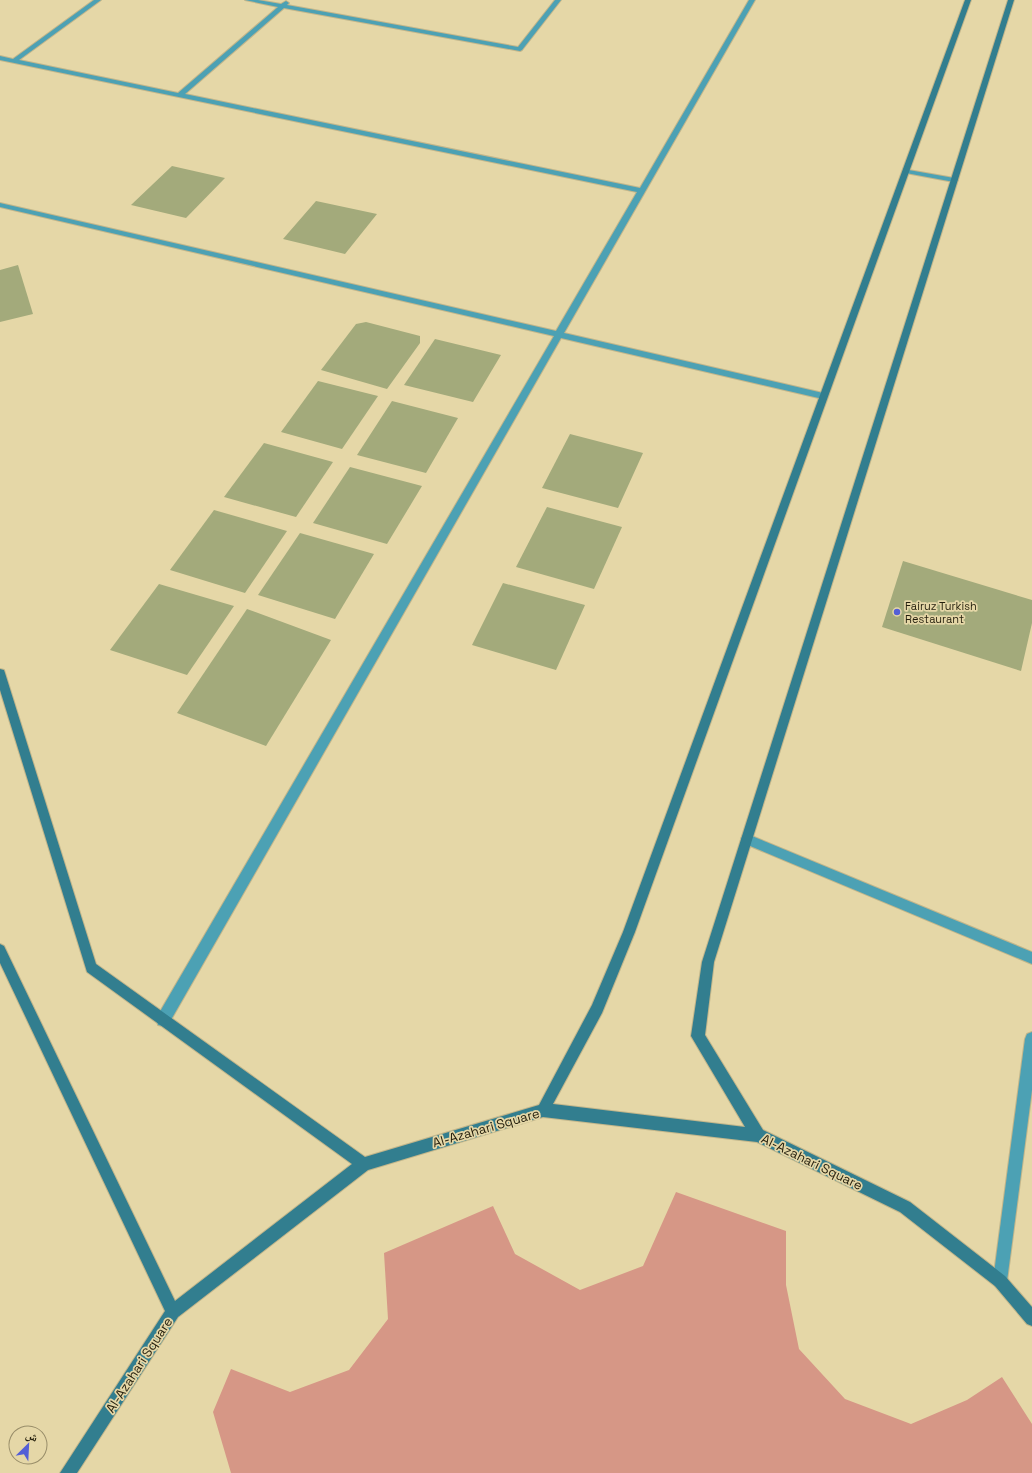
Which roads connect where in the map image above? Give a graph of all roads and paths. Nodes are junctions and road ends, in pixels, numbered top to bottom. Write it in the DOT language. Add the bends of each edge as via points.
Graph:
graph roads {
  1 [pos="98,0"];
  2 [pos="248,0"];
  3 [pos="290,0"];
  4 [pos="558,0"];
  5 [pos="752,0"];
  6 [pos="968,0"];
  7 [pos="1011,0"];
  8 [pos="282,6"];
  9 [pos="0,58"];
  10 [pos="14,61"];
  11 [pos="180,95"];
  12 [pos="906,171"];
  13 [pos="954,180"];
  14 [pos="642,191"];
  15 [pos="0,204"];
  16 [pos="559,335"];
  17 [pos="823,396"];
  18 [pos="0,674"];
  19 [pos="747,838"];
  20 [pos="0,950"];
  21 [pos="1032,958"];
  22 [pos="163,1020"];
  23 [pos="1032,1039"];
  24 [pos="543,1110"];
  25 [pos="758,1135"];
  26 [pos="364,1164"];
  27 [pos="1000,1281"];
  28 [pos="173,1312"];
  29 [pos="1032,1319"];
  30 [pos="68,1473"];
  1 -- 10 [label="street"];
  2 -- 8 [label="street"];
  3 -- 8 [label="street"];
  4 -- 8 [label="street" via="520,48"];
  5 -- 14 [label="street"];
  6 -- 12 [label="main road"];
  7 -- 13 [label="main road"];
  8 -- 11 [label="street"];
  9 -- 10 [label="street"];
  10 -- 11 [label="street"];
  11 -- 14 [label="street"];
  12 -- 13 [label="street"];
  12 -- 17 [label="main road"];
  13 -- 19 [label="main road"];
  14 -- 16 [label="street"];
  15 -- 16 [label="street"];
  16 -- 17 [label="street"];
  16 -- 22 [label="street"];
  17 -- 24 [label="main road" via="629,932 598,1009"];
  18 -- 22 [label="main road" via="91,968"];
  19 -- 21 [label="street"];
  19 -- 25 [label="main road" via="708,962 698,1036"];
  20 -- 28 [label="main road"];
  22 -- 26 [label="main road"];
  23 -- 27 [label="street"];
  24 -- 25 [label="main road, Al-Azahari Square"];
  24 -- 26 [label="main road, Al-Azahari Square"];
  25 -- 27 [label="main road, Al-Azahari Square" via="905,1207"];
  26 -- 28 [label="main road, Al-Azahari Square"];
  27 -- 29 [label="main road, Al-Azahari Square"];
  28 -- 30 [label="main road, Al-Azahari Square"];
}
